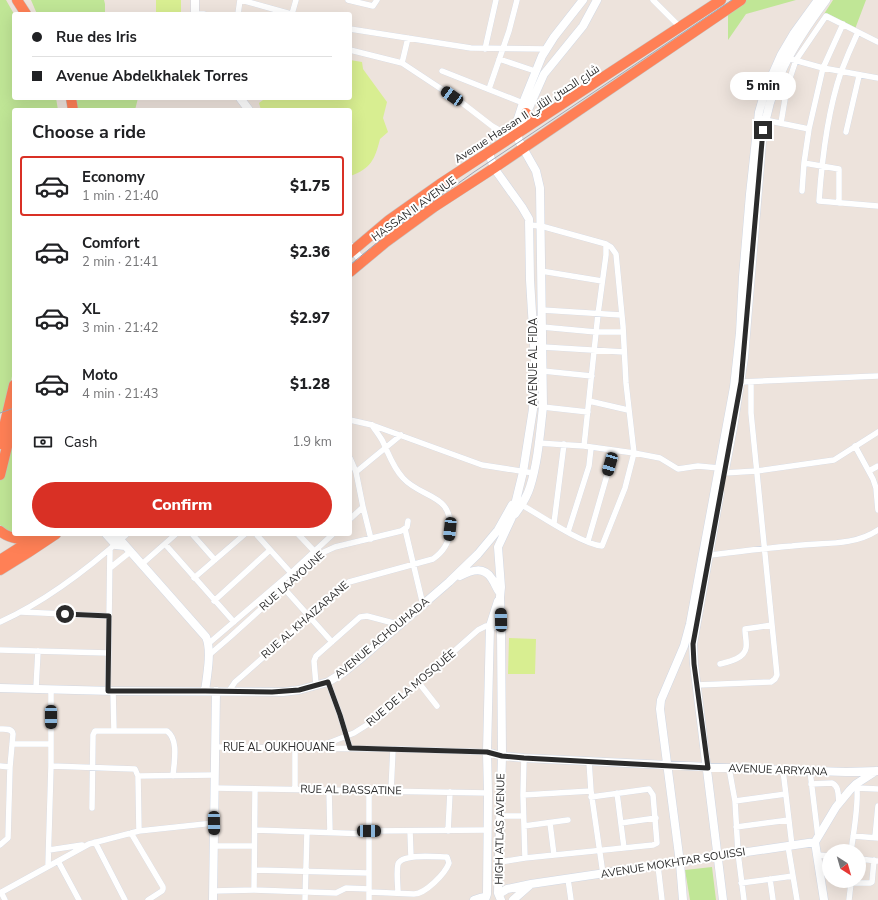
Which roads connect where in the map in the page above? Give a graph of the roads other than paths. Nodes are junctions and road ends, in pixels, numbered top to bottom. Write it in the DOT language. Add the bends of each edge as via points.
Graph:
graph roads {
  1 [pos="17,0"];
  2 [pos="25,0"];
  3 [pos="195,0"];
  4 [pos="199,0"];
  5 [pos="241,0"];
  6 [pos="296,0"];
  7 [pos="348,0"];
  8 [pos="377,0"];
  9 [pos="491,0"];
  10 [pos="496,0"];
  11 [pos="517,0"];
  12 [pos="583,0"];
  13 [pos="598,0"];
  14 [pos="653,0"];
  15 [pos="721,0"];
  16 [pos="741,0"];
  17 [pos="818,0"];
  18 [pos="826,0"];
  19 [pos="25,12"];
  20 [pos="33,12"];
  21 [pos="195,12"];
  22 [pos="199,12"];
  23 [pos="238,12"];
  24 [pos="285,12"];
  25 [pos="293,12"];
  26 [pos="843,24"];
  27 [pos="680,27"];
  28 [pos="352,29"];
  29 [pos="858,32"];
  30 [pos="408,38"];
  31 [pos="878,42"];
  32 [pos="485,49"];
  33 [pos="502,49"];
  34 [pos="547,49"];
  35 [pos="352,50"];
  36 [pos="787,58"];
  37 [pos="499,59"];
  38 [pos="796,60"];
  39 [pos="402,63"];
  40 [pos="823,68"];
  41 [pos="442,70"];
  42 [pos="535,71"];
  43 [pos="841,72"];
  44 [pos="859,76"];
  45 [pos="878,78"];
  46 [pos="489,89"];
  47 [pos="522,103"];
  48 [pos="526,113"];
  49 [pos="537,120"];
  50 [pos="765,120"];
  51 [pos="486,122"];
  52 [pos="781,123"];
  53 [pos="809,129"];
  54 [pos="846,132"];
  55 [pos="518,140"];
  56 [pos="502,144"];
  57 [pos="489,153"];
  58 [pos="804,163"];
  59 [pos="822,166"];
  60 [pos="494,168"];
  61 [pos="802,191"];
  62 [pos="839,203"];
  63 [pos="878,206"];
  64 [pos="529,226"];
  65 [pos="541,226"];
  66 [pos="606,244"];
  67 [pos="352,250"];
  68 [pos="352,252"];
  69 [pos="360,263"];
  70 [pos="352,270"];
  71 [pos="541,270"];
  72 [pos="530,280"];
  73 [pos="541,280"];
  74 [pos="602,280"];
  75 [pos="542,310"];
  76 [pos="598,314"];
  77 [pos="621,316"];
  78 [pos="542,327"];
  79 [pos="596,332"];
  80 [pos="623,332"];
  81 [pos="543,347"];
  82 [pos="594,351"];
  83 [pos="624,352"];
  84 [pos="543,371"];
  85 [pos="592,376"];
  86 [pos="878,376"];
  87 [pos="741,382"];
  88 [pos="751,382"];
  89 [pos="12,395"];
  90 [pos="589,402"];
  91 [pos="543,407"];
  92 [pos="628,410"];
  93 [pos="588,412"];
  94 [pos="7,419"];
  95 [pos="352,420"];
  96 [pos="372,425"];
  97 [pos="878,432"];
  98 [pos="401,435"];
  99 [pos="538,443"];
  100 [pos="0,444"];
  101 [pos="564,444"];
  102 [pos="584,446"];
  103 [pos="855,446"];
  104 [pos="591,448"];
  105 [pos="386,449"];
  106 [pos="614,451"];
  107 [pos="634,452"];
  108 [pos="352,463"];
  109 [pos="878,466"];
  110 [pos="722,471"];
  111 [pos="757,471"];
  112 [pos="869,471"];
  113 [pos="356,472"];
  114 [pos="523,472"];
  115 [pos="533,473"];
  116 [pos="0,475"];
  117 [pos="521,501"];
  118 [pos="363,507"];
  119 [pos="878,510"];
  120 [pos="352,517"];
  121 [pos="408,521"];
  122 [pos="554,523"];
  123 [pos="405,529"];
  124 [pos="878,530"];
  125 [pos="0,531"];
  126 [pos="568,532"];
  127 [pos="38,536"];
  128 [pos="53,536"];
  129 [pos="109,536"];
  130 [pos="125,536"];
  131 [pos="174,536"];
  132 [pos="194,536"];
  133 [pos="243,536"];
  134 [pos="258,536"];
  135 [pos="300,536"];
  136 [pos="331,536"];
  137 [pos="371,539"];
  138 [pos="588,541"];
  139 [pos="119,544"];
  140 [pos="165,544"];
  141 [pos="765,549"];
  142 [pos="270,550"];
  143 [pos="316,554"];
  144 [pos="709,555"];
  145 [pos="0,560"];
  146 [pos="215,560"];
  147 [pos="142,564"];
  148 [pos="414,564"];
  149 [pos="110,568"];
  150 [pos="0,570"];
  151 [pos="291,573"];
  152 [pos="194,578"];
  153 [pos="449,582"];
  154 [pos="279,583"];
  155 [pos="284,588"];
  156 [pos="500,595"];
  157 [pos="214,601"];
  158 [pos="423,605"];
  159 [pos="21,612"];
  160 [pos="109,616"];
  161 [pos="308,616"];
  162 [pos="0,622"];
  163 [pos="234,622"];
  164 [pos="401,625"];
  165 [pos="772,625"];
  166 [pos="490,626"];
  167 [pos="501,628"];
  168 [pos="332,642"];
  169 [pos="208,644"];
  170 [pos="0,650"];
  171 [pos="38,651"];
  172 [pos="108,653"];
  173 [pos="208,656"];
  174 [pos="720,664"];
  175 [pos="328,682"];
  176 [pos="419,683"];
  177 [pos="316,685"];
  178 [pos="697,685"];
  179 [pos="0,688"];
  180 [pos="36,688"];
  181 [pos="51,689"];
  182 [pos="110,691"];
  183 [pos="205,691"];
  184 [pos="216,691"];
  185 [pos="229,691"];
  186 [pos="437,706"];
  187 [pos="0,728"];
  188 [pos="114,730"];
  189 [pos="347,736"];
  190 [pos="12,744"];
  191 [pos="51,744"];
  192 [pos="215,747"];
  193 [pos="295,747"];
  194 [pos="317,748"];
  195 [pos="350,748"];
  196 [pos="393,749"];
  197 [pos="487,752"];
  198 [pos="502,756"];
  199 [pos="524,758"];
  200 [pos="588,761"];
  201 [pos="667,765"];
  202 [pos="0,766"];
  203 [pos="10,766"];
  204 [pos="51,766"];
  205 [pos="92,767"];
  206 [pos="708,768"];
  207 [pos="730,768"];
  208 [pos="783,770"];
  209 [pos="810,771"];
  210 [pos="877,771"];
  211 [pos="846,772"];
  212 [pos="214,775"];
  213 [pos="138,776"];
  214 [pos="174,776"];
  215 [pos="811,784"];
  216 [pos="854,787"];
  217 [pos="214,788"];
  218 [pos="255,789"];
  219 [pos="295,789"];
  220 [pos="878,789"];
  221 [pos="329,790"];
  222 [pos="368,791"];
  223 [pos="391,791"];
  224 [pos="450,792"];
  225 [pos="488,793"];
  226 [pos="617,793"];
  227 [pos="591,794"];
  228 [pos="786,794"];
  229 [pos="523,795"];
  230 [pos="735,800"];
  231 [pos="839,802"];
  232 [pos="878,806"];
  233 [pos="92,808"];
  234 [pos="500,816"];
  235 [pos="523,816"];
  236 [pos="656,818"];
  237 [pos="568,820"];
  238 [pos="789,820"];
  239 [pos="214,823"];
  240 [pos="550,823"];
  241 [pos="621,823"];
  242 [pos="524,826"];
  243 [pos="736,826"];
  244 [pos="254,830"];
  245 [pos="488,830"];
  246 [pos="139,831"];
  247 [pos="410,831"];
  248 [pos="448,831"];
  249 [pos="307,832"];
  250 [pos="330,832"];
  251 [pos="369,832"];
  252 [pos="131,833"];
  253 [pos="854,836"];
  254 [pos="877,837"];
  255 [pos="817,840"];
  256 [pos="92,843"];
  257 [pos="852,844"];
  258 [pos="0,845"];
  259 [pos="214,846"];
  260 [pos="254,846"];
  261 [pos="790,846"];
  262 [pos="624,848"];
  263 [pos="49,850"];
  264 [pos="600,851"];
  265 [pos="738,853"];
  266 [pos="554,855"];
  267 [pos="817,855"];
  268 [pos="822,855"];
  269 [pos="718,856"];
  270 [pos="411,857"];
  271 [pos="525,858"];
  272 [pos="866,859"];
  273 [pos="876,860"];
  274 [pos="58,861"];
  275 [pos="500,862"];
  276 [pos="680,863"];
  277 [pos="48,866"];
  278 [pos="658,866"];
  279 [pos="255,870"];
  280 [pos="306,872"];
  281 [pos="368,873"];
  282 [pos="603,874"];
  283 [pos="793,876"];
  284 [pos="568,879"];
  285 [pos="770,879"];
  286 [pos="741,883"];
  287 [pos="866,883"];
  288 [pos="531,884"];
  289 [pos="850,888"];
  290 [pos="254,890"];
  291 [pos="213,891"];
  292 [pos="369,891"];
  293 [pos="305,892"];
  294 [pos="1,893"];
  295 [pos="398,893"];
  296 [pos="500,896"];
  297 [pos="407,897"];
  298 [pos="486,897"];
  299 [pos="5,900"];
  300 [pos="79,900"];
  301 [pos="125,900"];
  302 [pos="148,900"];
  303 [pos="213,900"];
  304 [pos="305,900"];
  305 [pos="368,900"];
  306 [pos="474,900"];
  307 [pos="513,900"];
  308 [pos="570,900"];
  309 [pos="662,900"];
  310 [pos="683,900"];
  311 [pos="723,900"];
  312 [pos="744,900"];
  313 [pos="773,900"];
  314 [pos="797,900"];
  315 [pos="824,900"];
  316 [pos="849,900"];
  1 -- 19 [label="highway"];
  2 -- 20 [label="highway"];
  3 -- 21 [label="street"];
  4 -- 22 [label="street"];
  5 -- 23 [label="street"];
  5 -- 24 [label="street"];
  6 -- 25 [label="street"];
  7 -- 8 [label="street" via="373,6"];
  9 -- 10 [label="street"];
  10 -- 32 [label="street"];
  11 -- 33 [label="street"];
  12 -- 34 [label="street"];
  13 -- 48 [label="street" via="583,26 544,74"];
  14 -- 27 [label="street"];
  15 -- 27 [label="highway, Avenue Hassan II شارع الحسن الثاني"];
  16 -- 55 [label="highway"];
  17 -- 110 [label="street" via="781,55 759,112 737,362"];
  18 -- 36 [label="street"];
  26 -- 29 [label="street"];
  26 -- 38 [label="street" via="826,16"];
  26 -- 40 [label="street"];
  27 -- 49 [label="highway, Avenue Hassan II شارع الحسن الثاني"];
  28 -- 30 [label="street"];
  29 -- 31 [label="street"];
  29 -- 43 [label="street"];
  30 -- 32 [label="street"];
  30 -- 39 [label="street"];
  32 -- 33 [label="street"];
  33 -- 34 [label="street"];
  33 -- 37 [label="street"];
  34 -- 42 [label="street"];
  35 -- 39 [label="street"];
  36 -- 38 [label="street"];
  36 -- 50 [label="street" via="770,97"];
  37 -- 42 [label="street"];
  37 -- 46 [label="street"];
  38 -- 40 [label="street"];
  38 -- 52 [label="street" via="787,87"];
  39 -- 51 [label="street"];
  40 -- 43 [label="street"];
  40 -- 53 [label="street"];
  41 -- 46 [label="street"];
  42 -- 47 [label="street"];
  43 -- 44 [label="street"];
  43 -- 59 [label="street" via="832,106"];
  44 -- 45 [label="street"];
  44 -- 54 [label="street"];
  46 -- 47 [label="street"];
  47 -- 55 [label="street"];
  48 -- 49 [label="highway" via="531,119"];
  48 -- 55 [label="street"];
  49 -- 55 [label="highway, Avenue Hassan II شارع الحسن الثاني"];
  50 -- 52 [label="street"];
  50 -- 87 [label="street"];
  51 -- 55 [label="street"];
  51 -- 56 [label="street" via="500,136"];
  52 -- 53 [label="street"];
  53 -- 58 [label="street"];
  55 -- 56 [label="highway, Avenue Hassan II شارع الحسن الثاني"];
  55 -- 60 [label="highway, Avenue Hassan II شارع الحسن الثاني"];
  55 -- 65 [label="street, AVENUE AL FIDA" via="538,179"];
  56 -- 57 [label="highway, Avenue Hassan II شارع الحسن الثاني"];
  57 -- 60 [label="street, AVENUE AL FIDA"];
  57 -- 67 [label="highway, Avenue Hassan II شارع الحسن الثاني" via="389,220"];
  58 -- 59 [label="street"];
  58 -- 61 [label="street"];
  59 -- 62 [label="street" via="840,170"];
  59 -- 62 [label="street" via="819,202"];
  60 -- 64 [label="street, AVENUE AL FIDA" via="526,214"];
  60 -- 69 [label="highway, HASSAN II AVENUE" via="434,207"];
  62 -- 63 [label="street"];
  64 -- 65 [label="street"];
  64 -- 72 [label="street, AVENUE AL FIDA"];
  65 -- 66 [label="street"];
  65 -- 71 [label="street, AVENUE AL FIDA"];
  66 -- 74 [label="street"];
  66 -- 77 [label="street" via="616,254"];
  68 -- 69 [label="street"];
  69 -- 70 [label="highway, HASSAN II AVENUE"];
  71 -- 73 [label="street, AVENUE AL FIDA"];
  71 -- 74 [label="street"];
  72 -- 73 [label="street"];
  72 -- 114 [label="street, AVENUE AL FIDA" via="535,381 531,429"];
  73 -- 75 [label="street, AVENUE AL FIDA"];
  74 -- 76 [label="street"];
  75 -- 76 [label="street"];
  75 -- 78 [label="street, AVENUE AL FIDA"];
  76 -- 77 [label="street"];
  76 -- 79 [label="street"];
  77 -- 80 [label="street"];
  78 -- 79 [label="street"];
  78 -- 81 [label="street, AVENUE AL FIDA"];
  79 -- 80 [label="street"];
  79 -- 82 [label="street"];
  80 -- 83 [label="street"];
  81 -- 82 [label="street"];
  81 -- 84 [label="street, AVENUE AL FIDA"];
  82 -- 83 [label="street"];
  82 -- 85 [label="street"];
  83 -- 92 [label="street"];
  84 -- 85 [label="street"];
  84 -- 91 [label="street, AVENUE AL FIDA"];
  85 -- 90 [label="street"];
  86 -- 88 [label="street"];
  87 -- 88 [label="street"];
  87 -- 110 [label="street"];
  88 -- 111 [label="street" via="751,413"];
  89 -- 94 [label="highway"];
  90 -- 92 [label="street"];
  90 -- 93 [label="street"];
  91 -- 93 [label="street"];
  91 -- 99 [label="street, AVENUE AL FIDA"];
  92 -- 107 [label="street"];
  93 -- 102 [label="street"];
  94 -- 100 [label="highway"];
  94 -- 116 [label="highway"];
  95 -- 96 [label="street"];
  96 -- 98 [label="street"];
  96 -- 105 [label="street, RUE AL KHAIZARANE"];
  97 -- 103 [label="street"];
  98 -- 105 [label="street"];
  98 -- 114 [label="street" via="479,464"];
  99 -- 101 [label="street"];
  99 -- 115 [label="street, AVENUE AL FIDA"];
  101 -- 102 [label="street"];
  101 -- 122 [label="street"];
  102 -- 104 [label="street"];
  103 -- 111 [label="street" via="834,460"];
  103 -- 112 [label="street"];
  104 -- 106 [label="street"];
  104 -- 126 [label="street" via="589,466"];
  105 -- 113 [label="street"];
  105 -- 148 [label="street, RUE AL KHAIZARANE" via="403,479 443,502 448,512 450,537 442,552 434,559"];
  106 -- 107 [label="street"];
  106 -- 138 [label="street"];
  107 -- 110 [label="street" via="660,458 678,469 698,466"];
  107 -- 138 [label="street" via="625,488 604,543 602,546"];
  108 -- 113 [label="street"];
  109 -- 112 [label="street"];
  110 -- 111 [label="street"];
  110 -- 144 [label="street"];
  110 -- 201 [label="street" via="690,624 684,646 661,700"];
  111 -- 141 [label="street"];
  112 -- 119 [label="street" via="876,488"];
  113 -- 118 [label="street"];
  114 -- 115 [label="street"];
  114 -- 117 [label="street, AVENUE AL FIDA"];
  115 -- 117 [label="street, AVENUE AL FIDA" via="530,488"];
  117 -- 122 [label="street"];
  117 -- 153 [label="street, AVENUE AL FIDA" via="478,554"];
  117 -- 156 [label="street, AVENUE AL FIDA" via="498,547"];
  118 -- 120 [label="street"];
  118 -- 137 [label="street"];
  121 -- 123 [label="street"];
  122 -- 126 [label="street"];
  123 -- 137 [label="street, RUE LAAYOUNE"];
  123 -- 148 [label="street"];
  124 -- 141 [label="street" via="853,541"];
  125 -- 127 [label="highway" via="18,539"];
  126 -- 138 [label="street"];
  127 -- 145 [label="highway"];
  128 -- 150 [label="highway"];
  129 -- 139 [label="street"];
  130 -- 139 [label="street"];
  131 -- 140 [label="street"];
  132 -- 146 [label="street"];
  133 -- 146 [label="street"];
  134 -- 142 [label="street"];
  135 -- 143 [label="street"];
  136 -- 143 [label="street"];
  137 -- 143 [label="street, RUE LAAYOUNE"];
  139 -- 147 [label="street"];
  139 -- 149 [label="street"];
  139 -- 149 [label="street"];
  139 -- 159 [label="street" via="64,585"];
  140 -- 147 [label="street"];
  140 -- 152 [label="street"];
  141 -- 144 [label="street"];
  141 -- 165 [label="street"];
  142 -- 151 [label="street"];
  142 -- 157 [label="street"];
  143 -- 151 [label="street"];
  143 -- 155 [label="street, RUE LAAYOUNE"];
  144 -- 178 [label="street" via="693,644"];
  146 -- 152 [label="street"];
  147 -- 169 [label="street" via="202,632"];
  148 -- 158 [label="street"];
  148 -- 161 [label="street, RUE AL KHAIZARANE" via="348,582"];
  149 -- 160 [label="street"];
  151 -- 154 [label="street"];
  152 -- 157 [label="street"];
  153 -- 156 [label="street" via="470,571 480,570 488,574"];
  153 -- 158 [label="street, AVENUE ACHOUHADA"];
  154 -- 155 [label="street"];
  154 -- 163 [label="street"];
  155 -- 161 [label="street"];
  155 -- 173 [label="street, RUE LAAYOUNE"];
  156 -- 166 [label="street"];
  156 -- 167 [label="street, HIGH ATLAS AVENUE"];
  157 -- 163 [label="street"];
  158 -- 164 [label="street, AVENUE ACHOUHADA"];
  159 -- 160 [label="street"];
  159 -- 162 [label="street"];
  160 -- 172 [label="street"];
  161 -- 168 [label="street"];
  161 -- 185 [label="street, RUE AL KHAIZARANE" via="238,678"];
  163 -- 169 [label="street"];
  164 -- 168 [label="street" via="364,616"];
  164 -- 175 [label="street, AVENUE ACHOUHADA"];
  165 -- 174 [label="street" via="745,629 744,651 735,660"];
  165 -- 178 [label="street" via="777,675 771,682"];
  166 -- 167 [label="street"];
  166 -- 176 [label="street, RUE DE LA MOSQUÉE" via="478,630"];
  166 -- 197 [label="street"];
  167 -- 198 [label="street, HIGH ATLAS AVENUE"];
  168 -- 177 [label="street" via="315,658"];
  169 -- 173 [label="street"];
  170 -- 171 [label="street"];
  171 -- 172 [label="street"];
  171 -- 180 [label="street"];
  172 -- 182 [label="street"];
  173 -- 183 [label="street"];
  175 -- 177 [label="street, AVENUE ACHOUHADA"];
  175 -- 189 [label="street"];
  176 -- 186 [label="street"];
  176 -- 189 [label="street, RUE DE LA MOSQUÉE" via="381,716"];
  177 -- 185 [label="street, AVENUE ACHOUHADA" via="283,692"];
  178 -- 206 [label="street"];
  179 -- 180 [label="street, AVENUE ACHOUHADA"];
  180 -- 181 [label="street, AVENUE ACHOUHADA"];
  181 -- 182 [label="street, AVENUE ACHOUHADA"];
  181 -- 191 [label="street"];
  182 -- 183 [label="street, AVENUE ACHOUHADA"];
  182 -- 188 [label="street"];
  183 -- 184 [label="street, AVENUE ACHOUHADA"];
  184 -- 185 [label="street, AVENUE ACHOUHADA"];
  184 -- 192 [label="street"];
  187 -- 190 [label="street" via="12,731"];
  188 -- 205 [label="street" via="94,732"];
  188 -- 214 [label="street" via="169,732 174,743"];
  189 -- 194 [label="street, RUE DE LA MOSQUÉE"];
  189 -- 195 [label="street"];
  190 -- 191 [label="street"];
  190 -- 203 [label="street"];
  191 -- 204 [label="street"];
  192 -- 193 [label="street, RUE AL OUKHOUANE"];
  192 -- 212 [label="street"];
  193 -- 194 [label="street, RUE AL OUKHOUANE"];
  193 -- 219 [label="street"];
  194 -- 195 [label="street, RUE AL OUKHOUANE"];
  195 -- 196 [label="street, RUE AL OUKHOUANE"];
  196 -- 197 [label="street, RUE AL OUKHOUANE"];
  196 -- 223 [label="street"];
  197 -- 198 [label="street, AVENUE ARRYANA"];
  197 -- 225 [label="street"];
  198 -- 199 [label="street, AVENUE ARRYANA"];
  198 -- 234 [label="street, HIGH ATLAS AVENUE"];
  199 -- 200 [label="street, AVENUE ARRYANA"];
  199 -- 229 [label="street"];
  200 -- 201 [label="street, AVENUE ARRYANA"];
  200 -- 227 [label="street"];
  201 -- 206 [label="street, AVENUE ARRYANA"];
  201 -- 276 [label="street"];
  202 -- 203 [label="street"];
  203 -- 258 [label="street" via="8,838"];
  204 -- 205 [label="street"];
  204 -- 263 [label="street"];
  205 -- 213 [label="street" via="134,768"];
  205 -- 233 [label="street"];
  206 -- 207 [label="street, AVENUE ARRYANA"];
  206 -- 269 [label="street"];
  207 -- 208 [label="street, AVENUE ARRYANA"];
  207 -- 230 [label="street"];
  208 -- 209 [label="street, AVENUE ARRYANA"];
  208 -- 228 [label="street"];
  209 -- 211 [label="street, AVENUE ARRYANA"];
  209 -- 215 [label="street"];
  210 -- 211 [label="street, AVENUE ARRYANA"];
  210 -- 216 [label="street"];
  211 -- 216 [label="street"];
  212 -- 214 [label="street"];
  212 -- 217 [label="street"];
  213 -- 214 [label="street"];
  213 -- 246 [label="street"];
  215 -- 231 [label="street" via="832,782 837,787"];
  215 -- 255 [label="street"];
  216 -- 220 [label="street"];
  216 -- 231 [label="street"];
  216 -- 253 [label="street"];
  217 -- 218 [label="street, RUE AL BASSATINE"];
  217 -- 239 [label="street"];
  218 -- 219 [label="street, RUE AL BASSATINE"];
  218 -- 244 [label="street"];
  219 -- 221 [label="street, RUE AL BASSATINE"];
  221 -- 222 [label="street, RUE AL BASSATINE"];
  221 -- 250 [label="street"];
  222 -- 223 [label="street, RUE AL BASSATINE"];
  222 -- 251 [label="street"];
  223 -- 224 [label="street, RUE AL BASSATINE"];
  224 -- 225 [label="street, RUE AL BASSATINE"];
  224 -- 248 [label="street"];
  225 -- 245 [label="street"];
  226 -- 227 [label="street"];
  226 -- 236 [label="street" via="648,789 653,795"];
  226 -- 241 [label="street"];
  227 -- 229 [label="street"];
  227 -- 264 [label="street"];
  228 -- 230 [label="street"];
  228 -- 238 [label="street"];
  229 -- 235 [label="street"];
  230 -- 243 [label="street"];
  231 -- 255 [label="street"];
  232 -- 254 [label="street"];
  234 -- 235 [label="street"];
  234 -- 275 [label="street, HIGH ATLAS AVENUE"];
  235 -- 242 [label="street"];
  236 -- 241 [label="street"];
  236 -- 262 [label="street" via="657,843"];
  237 -- 240 [label="street"];
  238 -- 243 [label="street"];
  238 -- 261 [label="street"];
  239 -- 246 [label="street"];
  239 -- 259 [label="street"];
  240 -- 242 [label="street"];
  240 -- 266 [label="street"];
  241 -- 262 [label="street"];
  242 -- 271 [label="street"];
  243 -- 265 [label="street"];
  244 -- 249 [label="street"];
  244 -- 260 [label="street"];
  245 -- 248 [label="street"];
  245 -- 298 [label="street"];
  246 -- 252 [label="street"];
  247 -- 248 [label="street"];
  247 -- 251 [label="street"];
  247 -- 270 [label="street"];
  249 -- 250 [label="street"];
  249 -- 280 [label="street"];
  250 -- 251 [label="street"];
  251 -- 281 [label="street"];
  252 -- 256 [label="street"];
  252 -- 302 [label="street" via="163,889"];
  253 -- 254 [label="street"];
  253 -- 257 [label="street"];
  255 -- 261 [label="street, AVENUE MOKHTAR SOUISSI"];
  255 -- 267 [label="street"];
  256 -- 263 [label="street"];
  256 -- 274 [label="street"];
  256 -- 301 [label="street"];
  259 -- 260 [label="street"];
  259 -- 291 [label="street"];
  260 -- 279 [label="street"];
  261 -- 265 [label="street, AVENUE MOKHTAR SOUISSI"];
  261 -- 283 [label="street"];
  262 -- 264 [label="street"];
  263 -- 277 [label="street"];
  264 -- 266 [label="street"];
  264 -- 282 [label="street"];
  265 -- 269 [label="street, AVENUE MOKHTAR SOUISSI"];
  265 -- 286 [label="street"];
  266 -- 271 [label="street"];
  267 -- 268 [label="street"];
  267 -- 315 [label="street"];
  269 -- 276 [label="street, AVENUE MOKHTAR SOUISSI"];
  269 -- 311 [label="street"];
  270 -- 295 [label="street" via="399,863"];
  270 -- 297 [label="street" via="446,857 449,863 443,873 423,891"];
  271 -- 275 [label="street"];
  272 -- 273 [label="street"];
  273 -- 287 [label="street" via="872,882"];
  274 -- 277 [label="street"];
  274 -- 300 [label="street"];
  275 -- 296 [label="street, HIGH ATLAS AVENUE"];
  276 -- 278 [label="street, AVENUE MOKHTAR SOUISSI"];
  276 -- 310 [label="street"];
  277 -- 294 [label="street"];
  278 -- 282 [label="street, AVENUE MOKHTAR SOUISSI"];
  278 -- 309 [label="street"];
  279 -- 280 [label="street"];
  279 -- 290 [label="street"];
  280 -- 281 [label="street"];
  280 -- 293 [label="street"];
  281 -- 292 [label="street"];
  282 -- 284 [label="street, AVENUE MOKHTAR SOUISSI"];
  283 -- 285 [label="street"];
  283 -- 314 [label="street"];
  284 -- 288 [label="street, AVENUE MOKHTAR SOUISSI"];
  284 -- 308 [label="street"];
  285 -- 286 [label="street"];
  285 -- 313 [label="street"];
  286 -- 312 [label="street"];
  288 -- 296 [label="street, AVENUE MOKHTAR SOUISSI" via="507,888"];
  288 -- 307 [label="street"];
  289 -- 316 [label="street"];
  290 -- 291 [label="street"];
  290 -- 293 [label="street"];
  291 -- 303 [label="street"];
  292 -- 293 [label="street" via="346,888 336,892"];
  292 -- 295 [label="street"];
  292 -- 305 [label="street"];
  293 -- 304 [label="street"];
  294 -- 299 [label="street"];
  295 -- 297 [label="street"];
  296 -- 298 [label="street, AVENUE MOKHTAR SOUISSI" via="495,891"];
  298 -- 306 [label="street, AVENUE MOKHTAR SOUISSI"];
}
